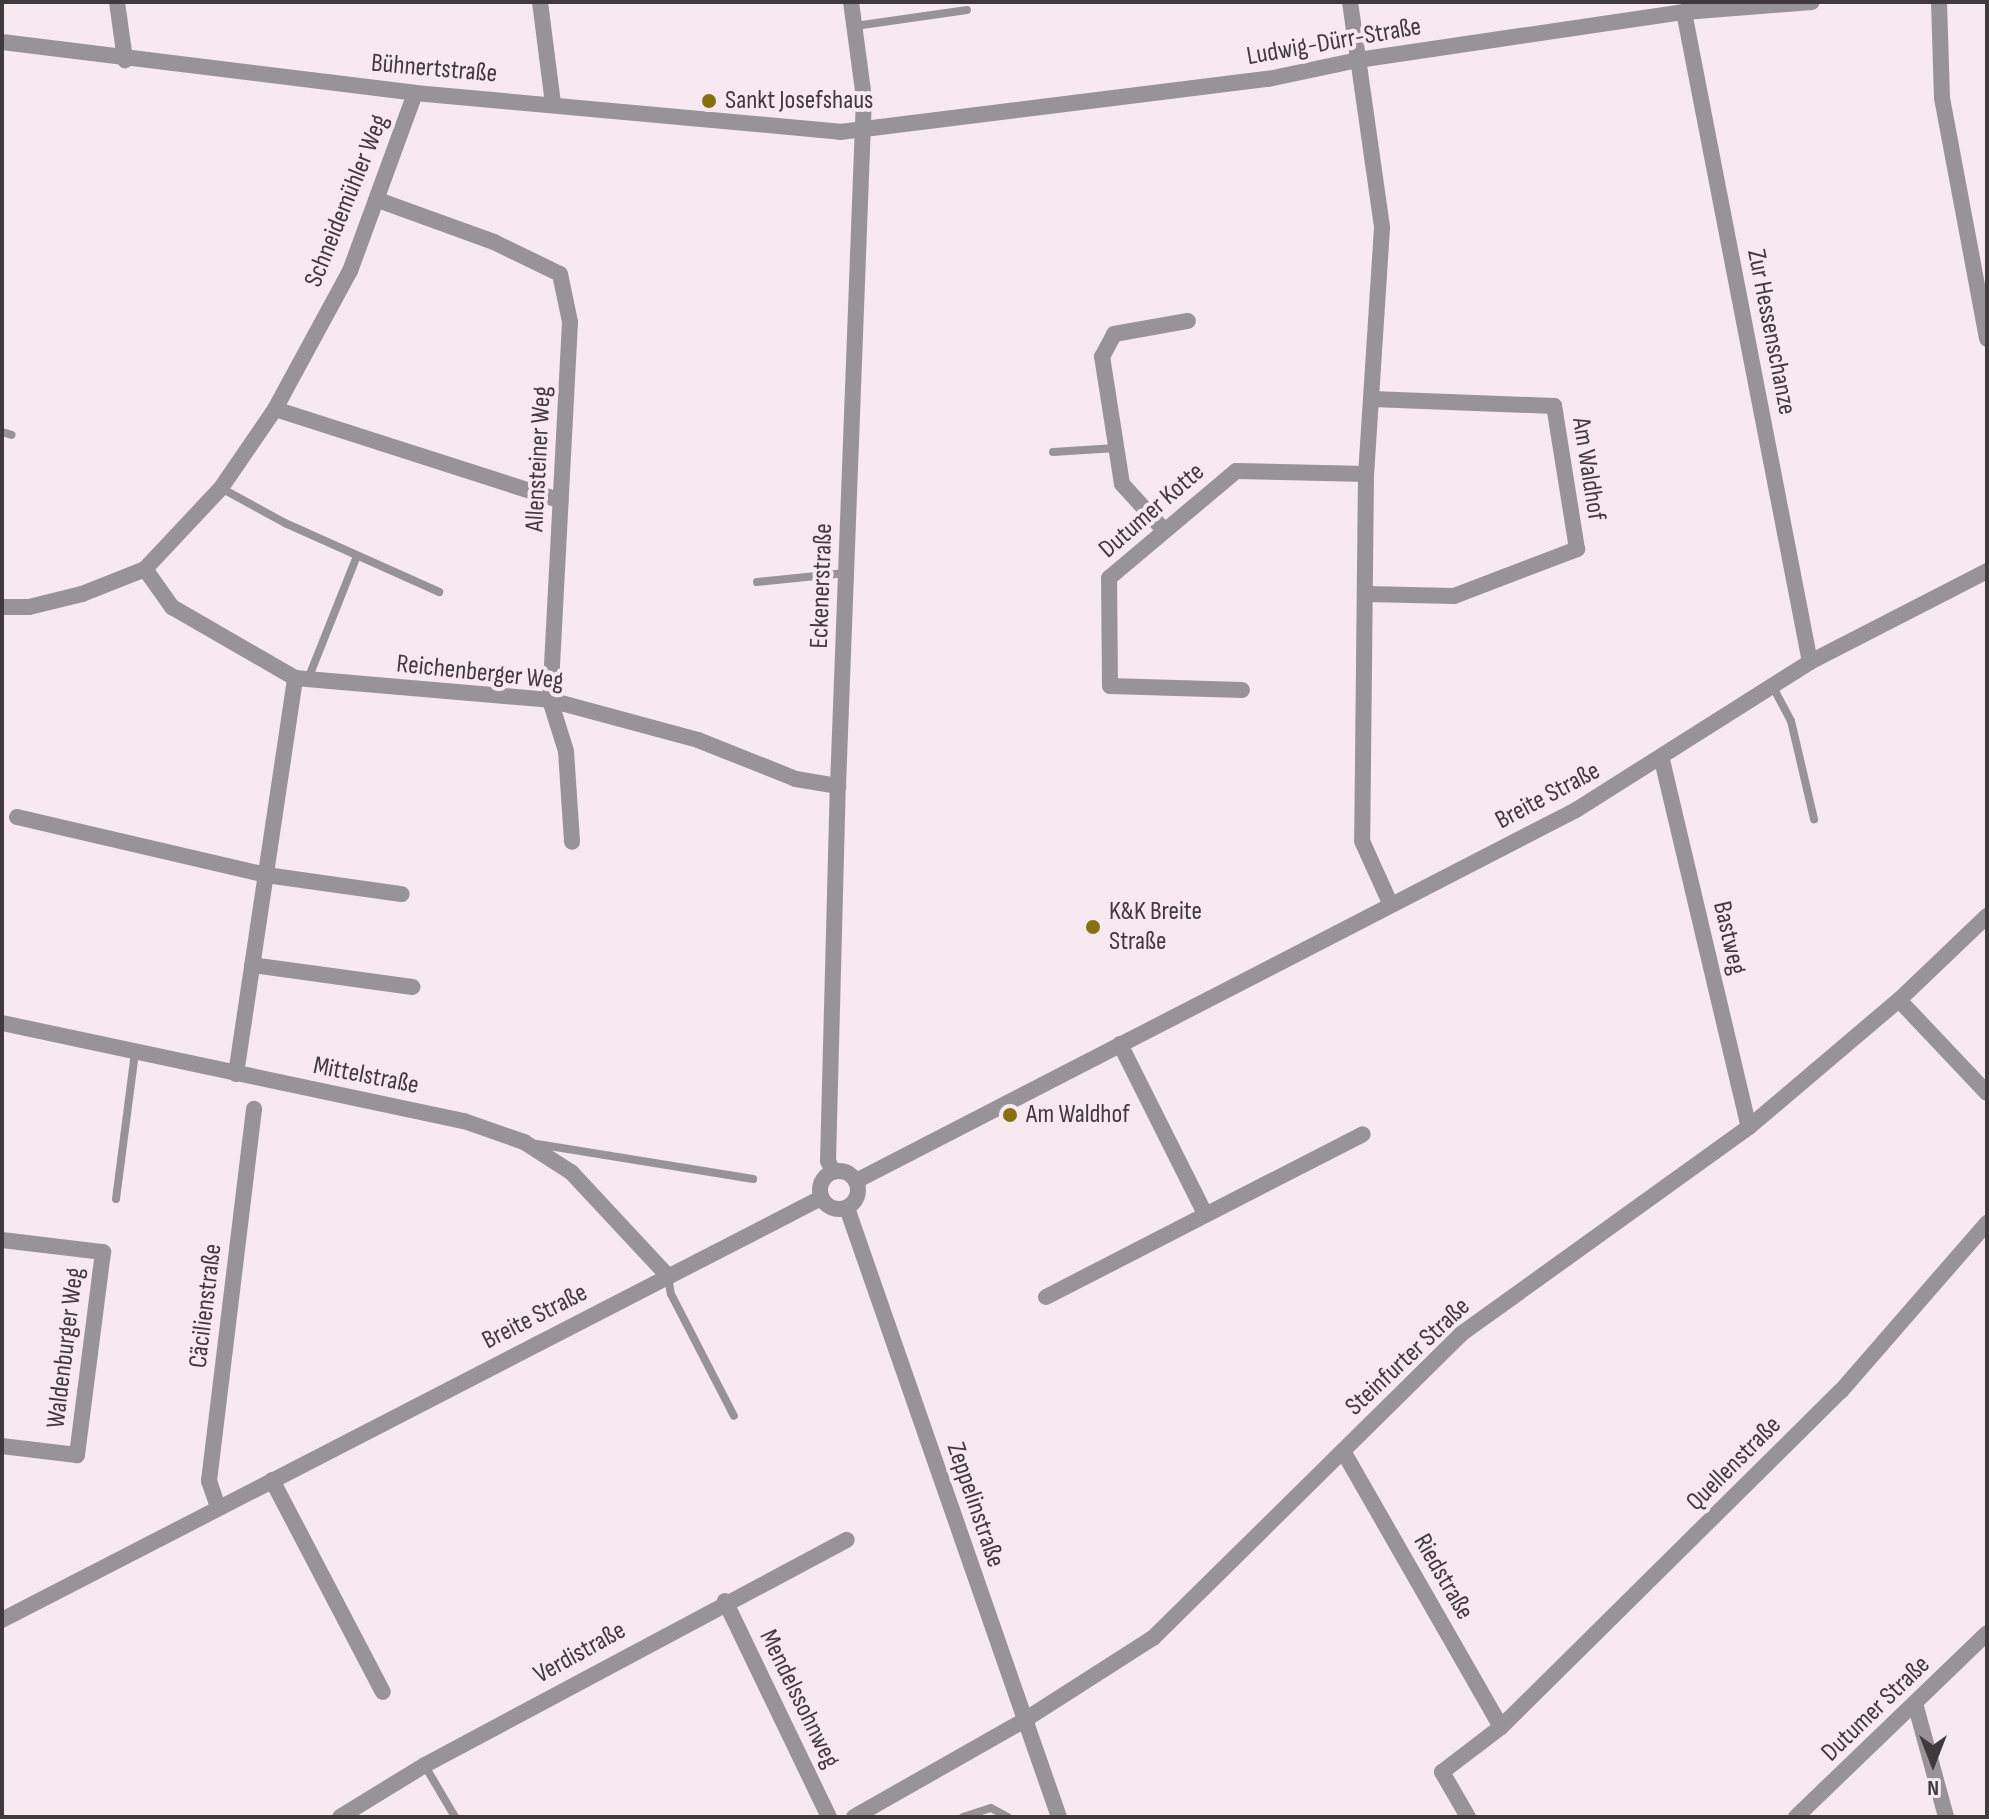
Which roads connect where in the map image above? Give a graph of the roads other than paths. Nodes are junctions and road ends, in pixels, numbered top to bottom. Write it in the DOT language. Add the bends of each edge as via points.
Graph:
graph roads {
  1 [pos="117,2"];
  2 [pos="540,2"];
  3 [pos="851,2"];
  4 [pos="1350,2"];
  5 [pos="1812,2"];
  6 [pos="1939,2"];
  7 [pos="1762,3"];
  8 [pos="967,10"];
  9 [pos="1684,12"];
  10 [pos="855,26"];
  11 [pos="2,42"];
  12 [pos="125,60"];
  13 [pos="1358,60"];
  14 [pos="415,93"];
  15 [pos="553,104"];
  16 [pos="864,131"];
  17 [pos="378,200"];
  18 [pos="1188,321"];
  19 [pos="1987,339"];
  20 [pos="1372,399"];
  21 [pos="275,409"];
  22 [pos="2,432"];
  23 [pos="12,435"];
  24 [pos="1116,448"];
  25 [pos="1053,452"];
  26 [pos="1366,474"];
  27 [pos="221,488"];
  28 [pos="561,501"];
  29 [pos="1163,529"];
  30 [pos="357,556"];
  31 [pos="145,569"];
  32 [pos="1987,571"];
  33 [pos="847,573"];
  34 [pos="757,582"];
  35 [pos="439,592"];
  36 [pos="1366,594"];
  37 [pos="2,607"];
  38 [pos="1810,662"];
  39 [pos="301,679"];
  40 [pos="1773,687"];
  41 [pos="1242,690"];
  42 [pos="550,700"];
  43 [pos="1662,760"];
  44 [pos="838,786"];
  45 [pos="17,817"];
  46 [pos="1814,819"];
  47 [pos="572,842"];
  48 [pos="266,875"];
  49 [pos="402,894"];
  50 [pos="1390,903"];
  51 [pos="1987,916"];
  52 [pos="252,965"];
  53 [pos="413,987"];
  54 [pos="1899,1000"];
  55 [pos="2,1023"];
  56 [pos="1120,1044"];
  57 [pos="135,1052"];
  58 [pos="236,1074"];
  59 [pos="1987,1093"];
  60 [pos="254,1109"];
  61 [pos="1749,1127"];
  62 [pos="1363,1134"];
  63 [pos="524,1142"];
  64 [pos="833,1172"];
  65 [pos="753,1179"];
  66 [pos="856,1181"];
  67 [pos="821,1198"];
  68 [pos="116,1199"];
  69 [pos="847,1208"];
  70 [pos="1204,1212"];
  71 [pos="1987,1223"];
  72 [pos="2,1240"];
  73 [pos="668,1276"];
  74 [pos="1046,1297"];
  75 [pos="734,1416"];
  76 [pos="2,1446"];
  77 [pos="1343,1451"];
  78 [pos="272,1480"];
  79 [pos="218,1507"];
  80 [pos="847,1540"];
  81 [pos="725,1601"];
  82 [pos="2,1620"];
  83 [pos="1987,1633"];
  84 [pos="383,1692"];
  85 [pos="1916,1707"];
  86 [pos="1023,1721"];
  87 [pos="1501,1727"];
  88 [pos="425,1765"];
  89 [pos="340,1817"];
  90 [pos="455,1817"];
  91 [pos="829,1817"];
  92 [pos="854,1817"];
  93 [pos="963,1817"];
  94 [pos="1008,1817"];
  95 [pos="1059,1817"];
  96 [pos="1468,1817"];
  97 [pos="1796,1817"];
  98 [pos="1946,1817"];
  1 -- 12 [label="street"];
  2 -- 15 [label="street"];
  3 -- 10 [label="street, Eckenerstraße"];
  4 -- 13 [label="street"];
  5 -- 7 [label="street, Ludwig-Dürr-Straße"];
  6 -- 19 [label="street" via="1942,98"];
  7 -- 9 [label="street, Ludwig-Dürr-Straße"];
  8 -- 10 [label="lane"];
  9 -- 13 [label="street, Ludwig-Dürr-Straße"];
  9 -- 38 [label="street, Zur Hessenschanze"];
  10 -- 16 [label="street, Eckenerstraße"];
  11 -- 12 [label="street, Bühnertstraße"];
  12 -- 14 [label="street, Bühnertstraße"];
  13 -- 16 [label="street, Ludwig-Dürr-Straße" via="1268,79"];
  13 -- 20 [label="street" via="1382,228"];
  14 -- 15 [label="street, Bühnertstraße"];
  14 -- 17 [label="street, Schneidemühler Weg"];
  15 -- 16 [label="street, Bühnertstraße"];
  16 -- 33 [label="street, Eckenerstraße"];
  17 -- 21 [label="street, Schneidemühler Weg" via="350,271"];
  17 -- 28 [label="street, Allensteiner Weg" via="494,242 560,274 570,322"];
  18 -- 24 [label="street" via="1114,334 1102,357"];
  20 -- 26 [label="street"];
  20 -- 36 [label="street, Am Waldhof" via="1554,406 1577,549 1454,596"];
  21 -- 27 [label="street, Schneidemühler Weg"];
  21 -- 28 [label="street"];
  22 -- 23 [label="lane"];
  24 -- 25 [label="lane"];
  24 -- 29 [label="street" via="1122,484"];
  26 -- 29 [label="street, Dutumer Kotte" via="1236,471"];
  26 -- 36 [label="street"];
  27 -- 30 [label="lane"];
  27 -- 31 [label="street, Schneidemühler Weg"];
  28 -- 42 [label="street, Allensteiner Weg"];
  29 -- 41 [label="street, Dutumer Kotte" via="1109,578 1110,686"];
  30 -- 35 [label="lane"];
  30 -- 39 [label="lane"];
  31 -- 37 [label="street, Schneidemühler Weg" via="82,594 29,607"];
  31 -- 39 [label="street, Reichenberger Weg" via="172,607"];
  32 -- 38 [label="street, Breite Straße"];
  33 -- 34 [label="lane"];
  33 -- 44 [label="street, Eckenerstraße"];
  36 -- 50 [label="street" via="1362,841"];
  38 -- 40 [label="street, Breite Straße"];
  39 -- 42 [label="street, Reichenberger Weg"];
  39 -- 48 [label="street"];
  40 -- 43 [label="street, Breite Straße"];
  40 -- 46 [label="lane" via="1791,721"];
  42 -- 44 [label="street, Reichenberger Weg" via="698,740 796,779"];
  42 -- 47 [label="street, Allensteiner Weg" via="566,751"];
  43 -- 50 [label="street, Breite Straße" via="1576,810"];
  43 -- 61 [label="street, Bastweg"];
  44 -- 64 [label="street, Eckenerstraße" via="828,1161"];
  45 -- 48 [label="street"];
  48 -- 49 [label="street"];
  48 -- 52 [label="street"];
  50 -- 56 [label="street, Breite Straße"];
  51 -- 54 [label="street, Steinfurter Straße"];
  52 -- 53 [label="street"];
  52 -- 58 [label="street"];
  54 -- 59 [label="street"];
  54 -- 61 [label="street, Steinfurter Straße"];
  55 -- 57 [label="street, Mittelstraße"];
  56 -- 66 [label="street, Breite Straße"];
  56 -- 70 [label="street"];
  57 -- 58 [label="street, Mittelstraße"];
  57 -- 68 [label="lane"];
  58 -- 63 [label="street, Mittelstraße" via="464,1121"];
  60 -- 79 [label="street, Cäcilienstraße" via="209,1481"];
  61 -- 77 [label="street, Steinfurter Straße" via="1461,1334"];
  62 -- 70 [label="street"];
  63 -- 65 [label="lane"];
  63 -- 73 [label="street, Mittelstraße" via="571,1172"];
  64 -- 66 [label="street" via="846,1172"];
  64 -- 67 [label="street" via="821,1183"];
  66 -- 69 [label="street" via="858,1197"];
  67 -- 69 [label="street" via="832,1209"];
  67 -- 73 [label="street, Breite Straße"];
  69 -- 86 [label="street, Zeppelinstraße"];
  70 -- 74 [label="street"];
  71 -- 87 [label="street, Quellenstraße" via="1841,1391"];
  72 -- 76 [label="street, Waldenburger Weg" via="103,1252 77,1455"];
  73 -- 75 [label="lane" via="671,1294"];
  73 -- 78 [label="street, Breite Straße"];
  77 -- 86 [label="street, Steinfurter Straße" via="1153,1638"];
  77 -- 87 [label="street, Riedstraße"];
  78 -- 79 [label="street, Breite Straße"];
  78 -- 84 [label="street"];
  79 -- 82 [label="street, Breite Straße"];
  80 -- 81 [label="street, Verdistraße"];
  81 -- 88 [label="street, Verdistraße"];
  81 -- 91 [label="street, Mendelssohnweg"];
  83 -- 85 [label="street, Dutumer Straße"];
  85 -- 97 [label="street, Dutumer Straße"];
  85 -- 98 [label="street"];
  86 -- 92 [label="street, Steinfurter Straße"];
  86 -- 95 [label="street, Zeppelinstraße"];
  87 -- 96 [label="street, Quellenstraße" via="1442,1772"];
  88 -- 89 [label="street, Verdistraße"];
  88 -- 90 [label="lane"];
  93 -- 94 [label="lane" via="991,1808"];
}
